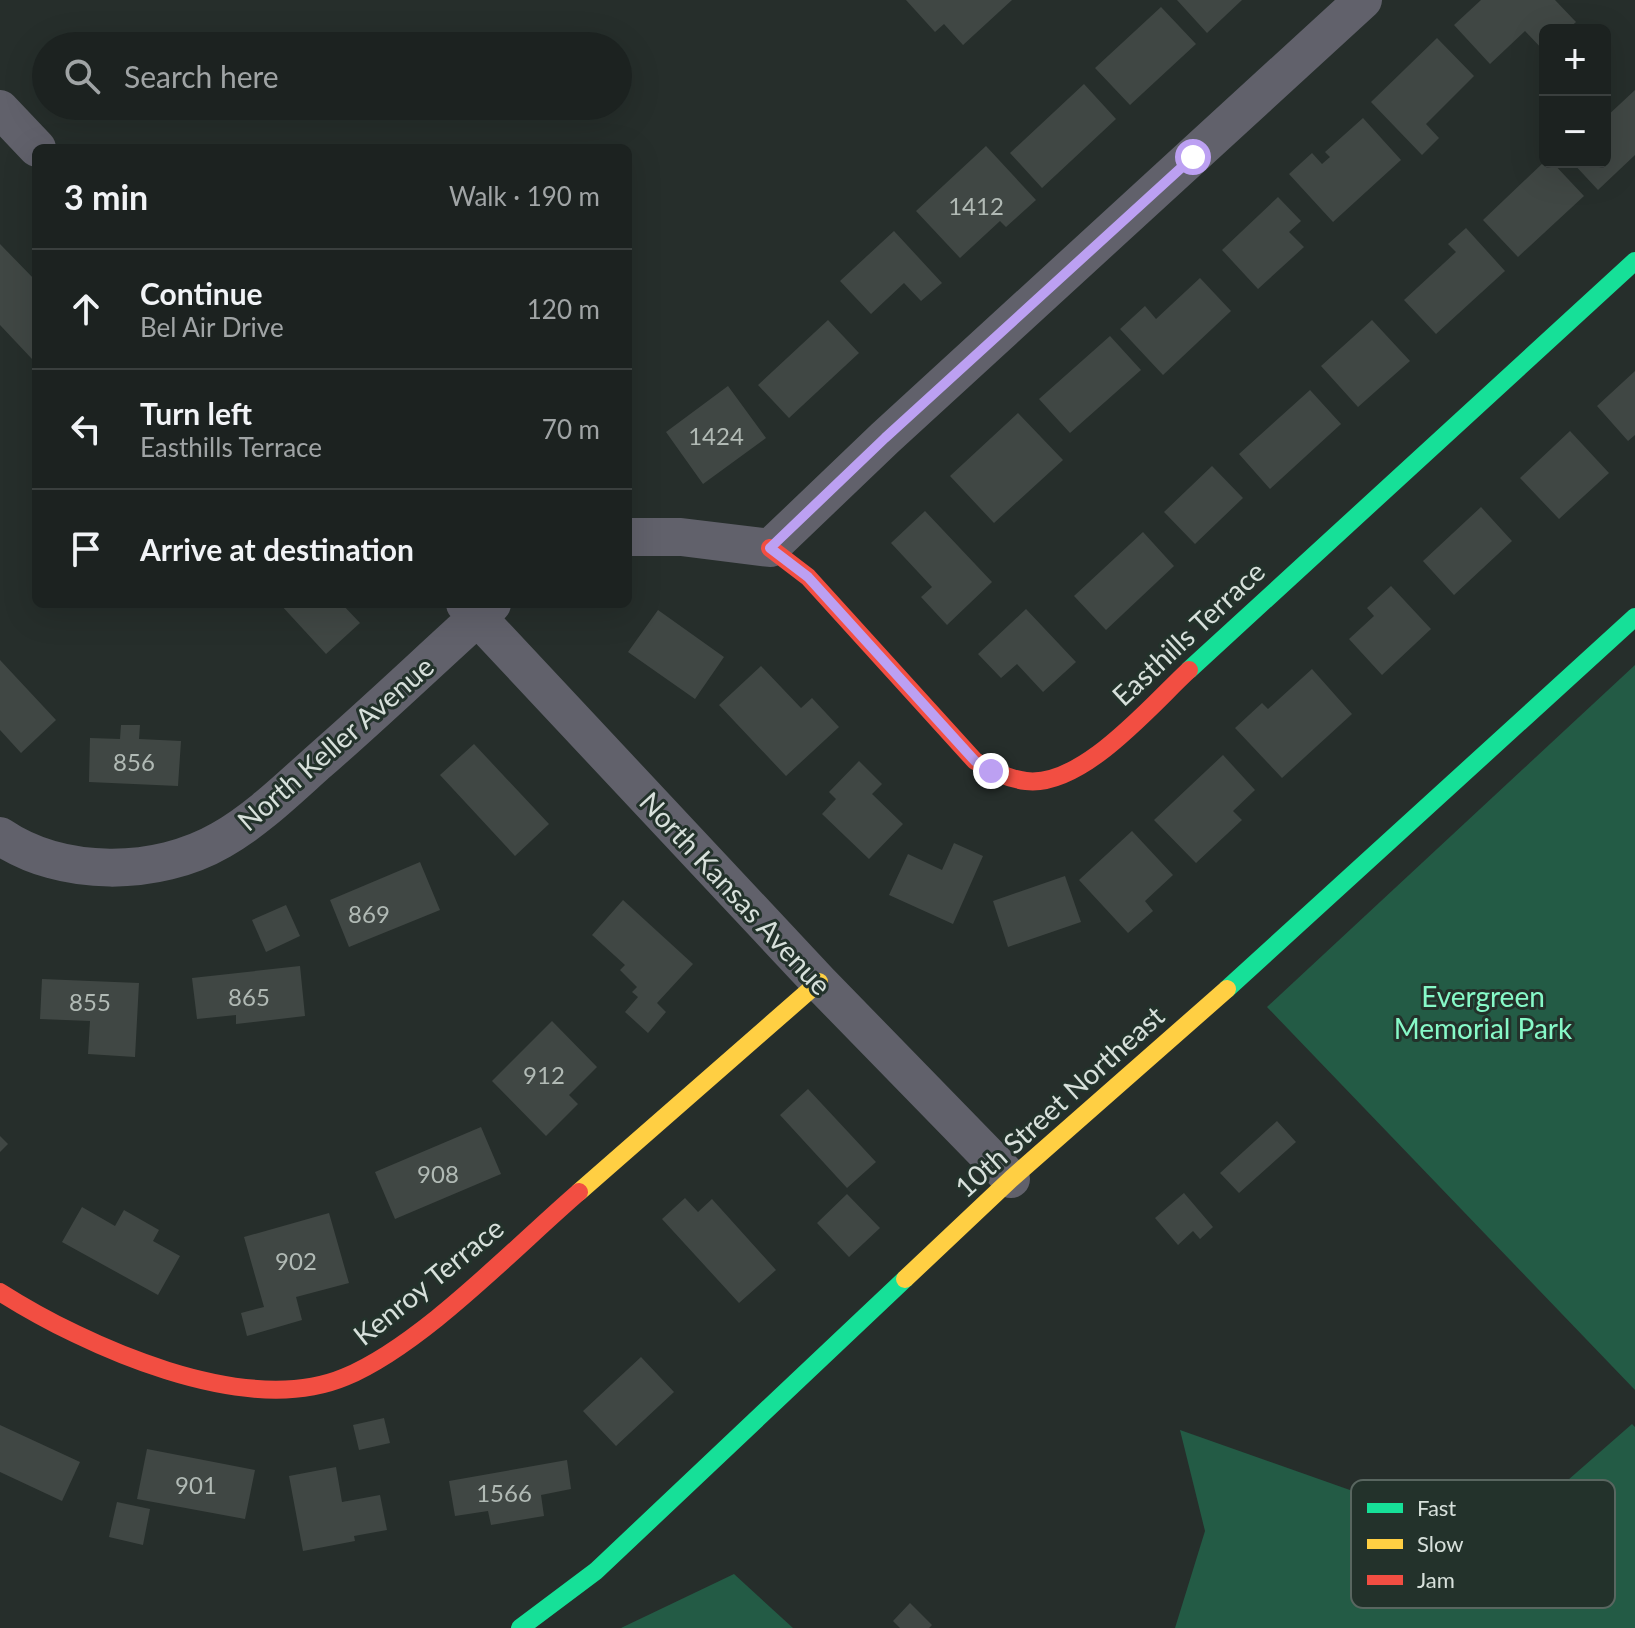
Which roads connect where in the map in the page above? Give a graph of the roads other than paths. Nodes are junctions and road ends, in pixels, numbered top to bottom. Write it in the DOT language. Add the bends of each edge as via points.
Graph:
graph roads {
  1 [pos="1363,0"];
  2 [pos="0,109"];
  3 [pos="33,144"];
  4 [pos="1635,261"];
  5 [pos="632,537"];
  6 [pos="770,548"];
  7 [pos="478,608"];
  8 [pos="1635,617"];
  9 [pos="0,836"];
  10 [pos="819,982"];
  11 [pos="1011,1179"];
  12 [pos="0,1292"];
  13 [pos="520,1628"];
  1 -- 6 [label="street"];
  2 -- 3 [label="street"];
  4 -- 6 [label="street, Easthills Terrace" via="1084,766 1050,782 1023,783 975,761 808,577"];
  5 -- 6 [label="street"];
  7 -- 9 [label="street, North Keller Avenue" via="266,808 221,841 130,867 76,866 32,854"];
  7 -- 10 [label="street, North Kansas Avenue"];
  8 -- 11 [label="street, 10th Street Northeast" via="1321,906"];
  10 -- 11 [label="street, North Kansas Avenue"];
  10 -- 12 [label="street, Kenroy Terrace" via="427,1324 366,1368 315,1387 259,1388 193,1375 40,1319"];
  11 -- 13 [label="street, 10th Street Northeast" via="596,1571"];
}
